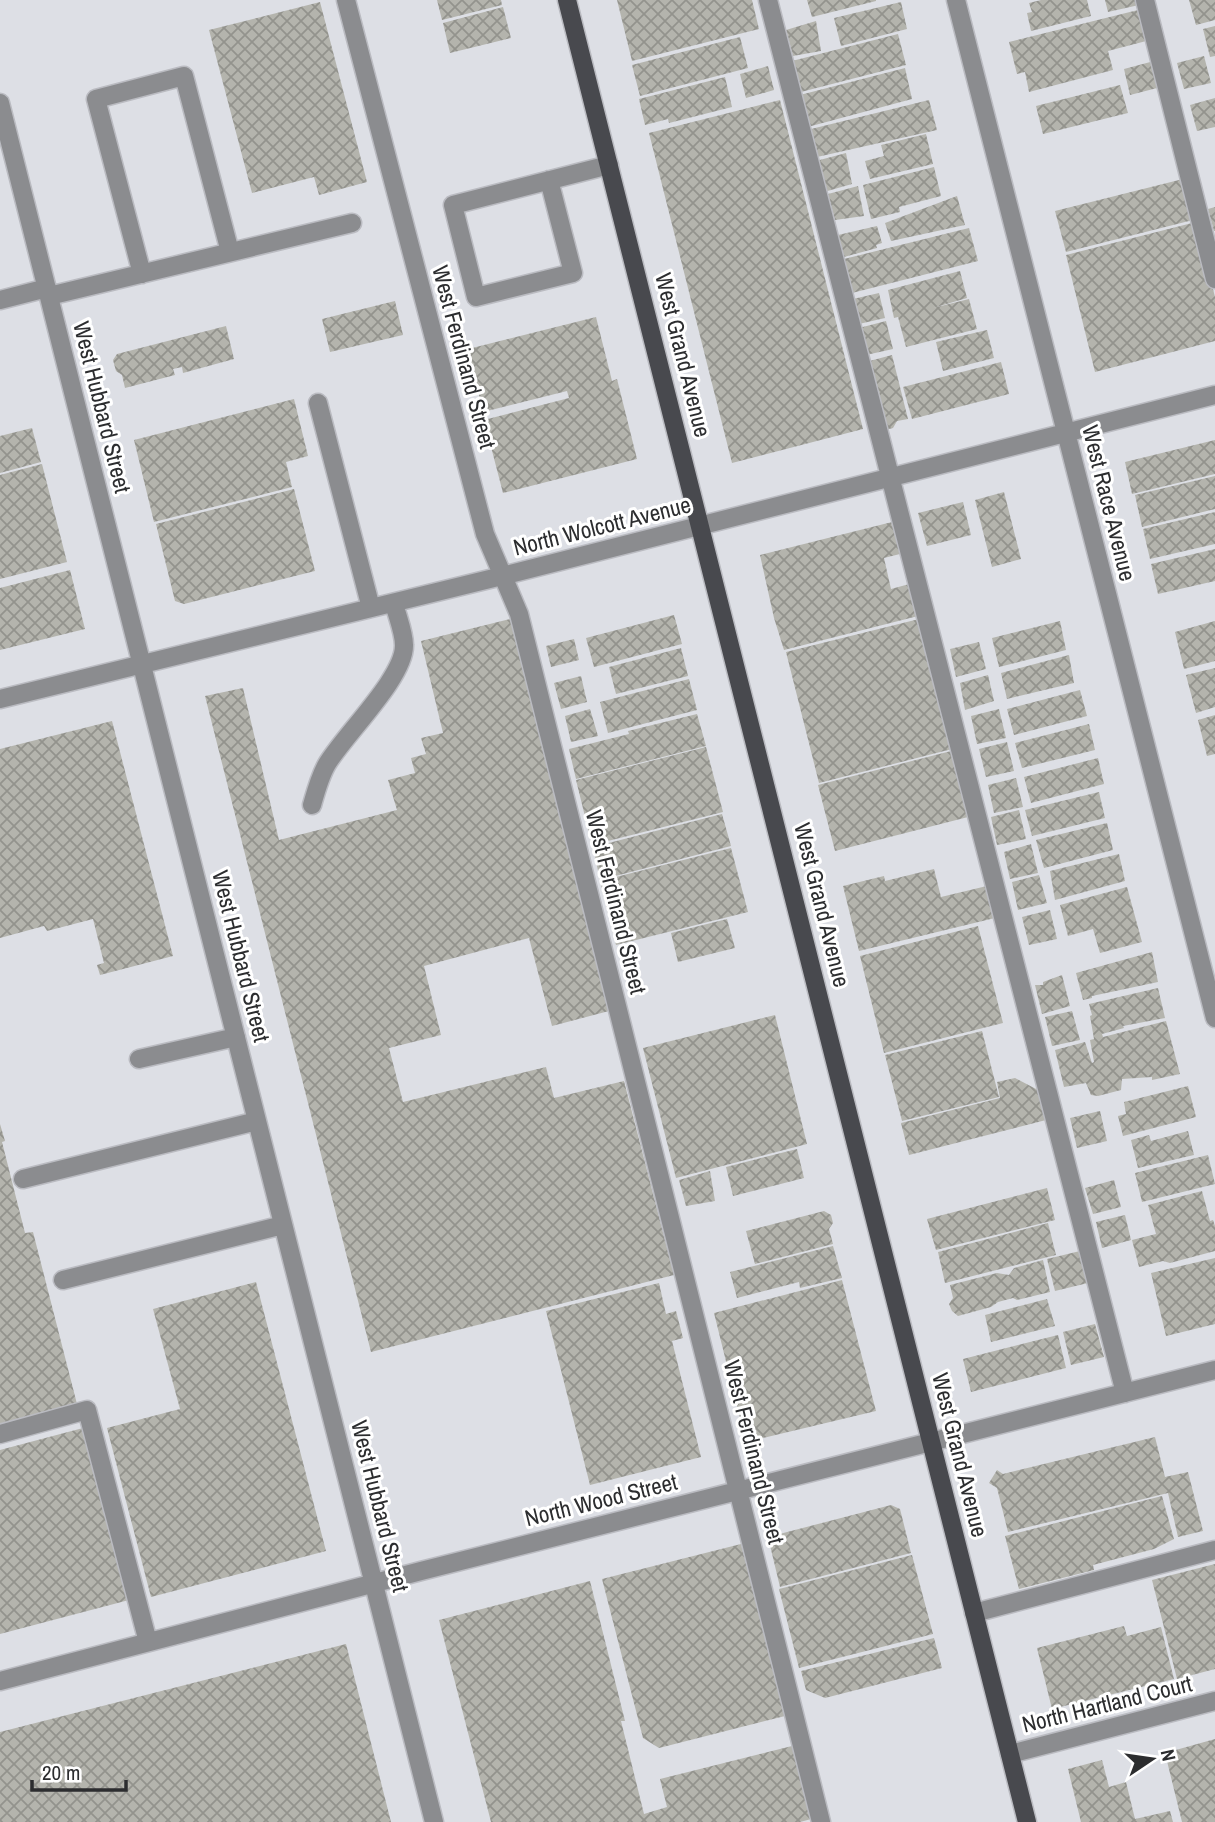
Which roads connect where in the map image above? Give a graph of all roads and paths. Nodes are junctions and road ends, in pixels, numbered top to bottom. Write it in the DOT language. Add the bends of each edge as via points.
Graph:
graph roads {
  1 [pos="346,0"];
  2 [pos="567,0"];
  3 [pos="768,0"];
  4 [pos="956,0"];
  5 [pos="1145,0"];
  6 [pos="0,103"];
  7 [pos="609,165"];
  8 [pos="549,180"];
  9 [pos="352,223"];
  10 [pos="230,252"];
  11 [pos="142,274"];
  12 [pos="1215,279"];
  13 [pos="48,292"];
  14 [pos="0,300"];
  15 [pos="1215,395"];
  16 [pos="318,403"];
  17 [pos="1066,433"];
  18 [pos="890,477"];
  19 [pos="701,526"];
  20 [pos="502,576"];
  21 [pos="394,603"];
  22 [pos="372,608"];
  23 [pos="142,665"];
  24 [pos="0,699"];
  25 [pos="312,804"];
  26 [pos="1215,1018"];
  27 [pos="236,1037"];
  28 [pos="139,1059"];
  29 [pos="257,1121"];
  30 [pos="23,1179"];
  31 [pos="283,1225"];
  32 [pos="63,1280"];
  33 [pos="1215,1370"];
  34 [pos="1125,1393"];
  35 [pos="0,1434"];
  36 [pos="932,1442"];
  37 [pos="738,1491"];
  38 [pos="1215,1550"];
  39 [pos="374,1583"];
  40 [pos="974,1613"];
  41 [pos="148,1642"];
  42 [pos="0,1681"];
  43 [pos="1215,1701"];
  44 [pos="1010,1754"];
  45 [pos="434,1822"];
  46 [pos="821,1822"];
  47 [pos="1027,1822"];
  1 -- 20 [label="street, West Ferdinand Street" via="485,534"];
  2 -- 7 [label="main road, West Grand Avenue"];
  3 -- 18 [label="street"];
  4 -- 17 [label="street, West Race Avenue"];
  5 -- 12 [label="street"];
  6 -- 13 [label="street, West Hubbard Street"];
  7 -- 8 [label="street"];
  7 -- 19 [label="main road, West Grand Avenue"];
  8 -- 8 [label="street" via="573,273 476,297 453,205"];
  9 -- 10 [label="street"];
  10 -- 11 [label="street"];
  10 -- 11 [label="street" via="184,76 96,99"];
  11 -- 13 [label="street"];
  13 -- 14 [label="street"];
  13 -- 23 [label="street, West Hubbard Street"];
  15 -- 17 [label="street, North Wolcott Avenue"];
  16 -- 22 [label="street"];
  17 -- 18 [label="street, North Wolcott Avenue"];
  17 -- 26 [label="street, West Race Avenue"];
  18 -- 19 [label="street, North Wolcott Avenue"];
  18 -- 34 [label="street"];
  19 -- 20 [label="street, North Wolcott Avenue"];
  19 -- 36 [label="main road, West Grand Avenue"];
  20 -- 21 [label="street, North Wolcott Avenue"];
  20 -- 37 [label="street, West Ferdinand Street" via="519,614"];
  21 -- 22 [label="street, North Wolcott Avenue"];
  21 -- 25 [label="street" via="404,646 398,667 325,766"];
  22 -- 23 [label="street, North Wolcott Avenue"];
  23 -- 24 [label="street, North Wolcott Avenue"];
  23 -- 27 [label="street, West Hubbard Street"];
  27 -- 28 [label="street"];
  27 -- 29 [label="street, West Hubbard Street"];
  29 -- 30 [label="street"];
  29 -- 31 [label="street, West Hubbard Street"];
  31 -- 32 [label="street"];
  31 -- 39 [label="street, West Hubbard Street"];
  33 -- 34 [label="street, North Wood Street"];
  34 -- 36 [label="street, North Wood Street"];
  35 -- 41 [label="street" via="87,1410"];
  36 -- 37 [label="street, North Wood Street"];
  36 -- 40 [label="main road, West Grand Avenue"];
  37 -- 39 [label="street, North Wood Street"];
  37 -- 46 [label="street, West Ferdinand Street"];
  38 -- 40 [label="street"];
  39 -- 41 [label="street, North Wood Street"];
  39 -- 45 [label="street, West Hubbard Street"];
  40 -- 44 [label="main road, West Grand Avenue"];
  41 -- 42 [label="street, North Wood Street"];
  43 -- 44 [label="street, North Hartland Court"];
  44 -- 47 [label="main road, West Grand Avenue"];
}
